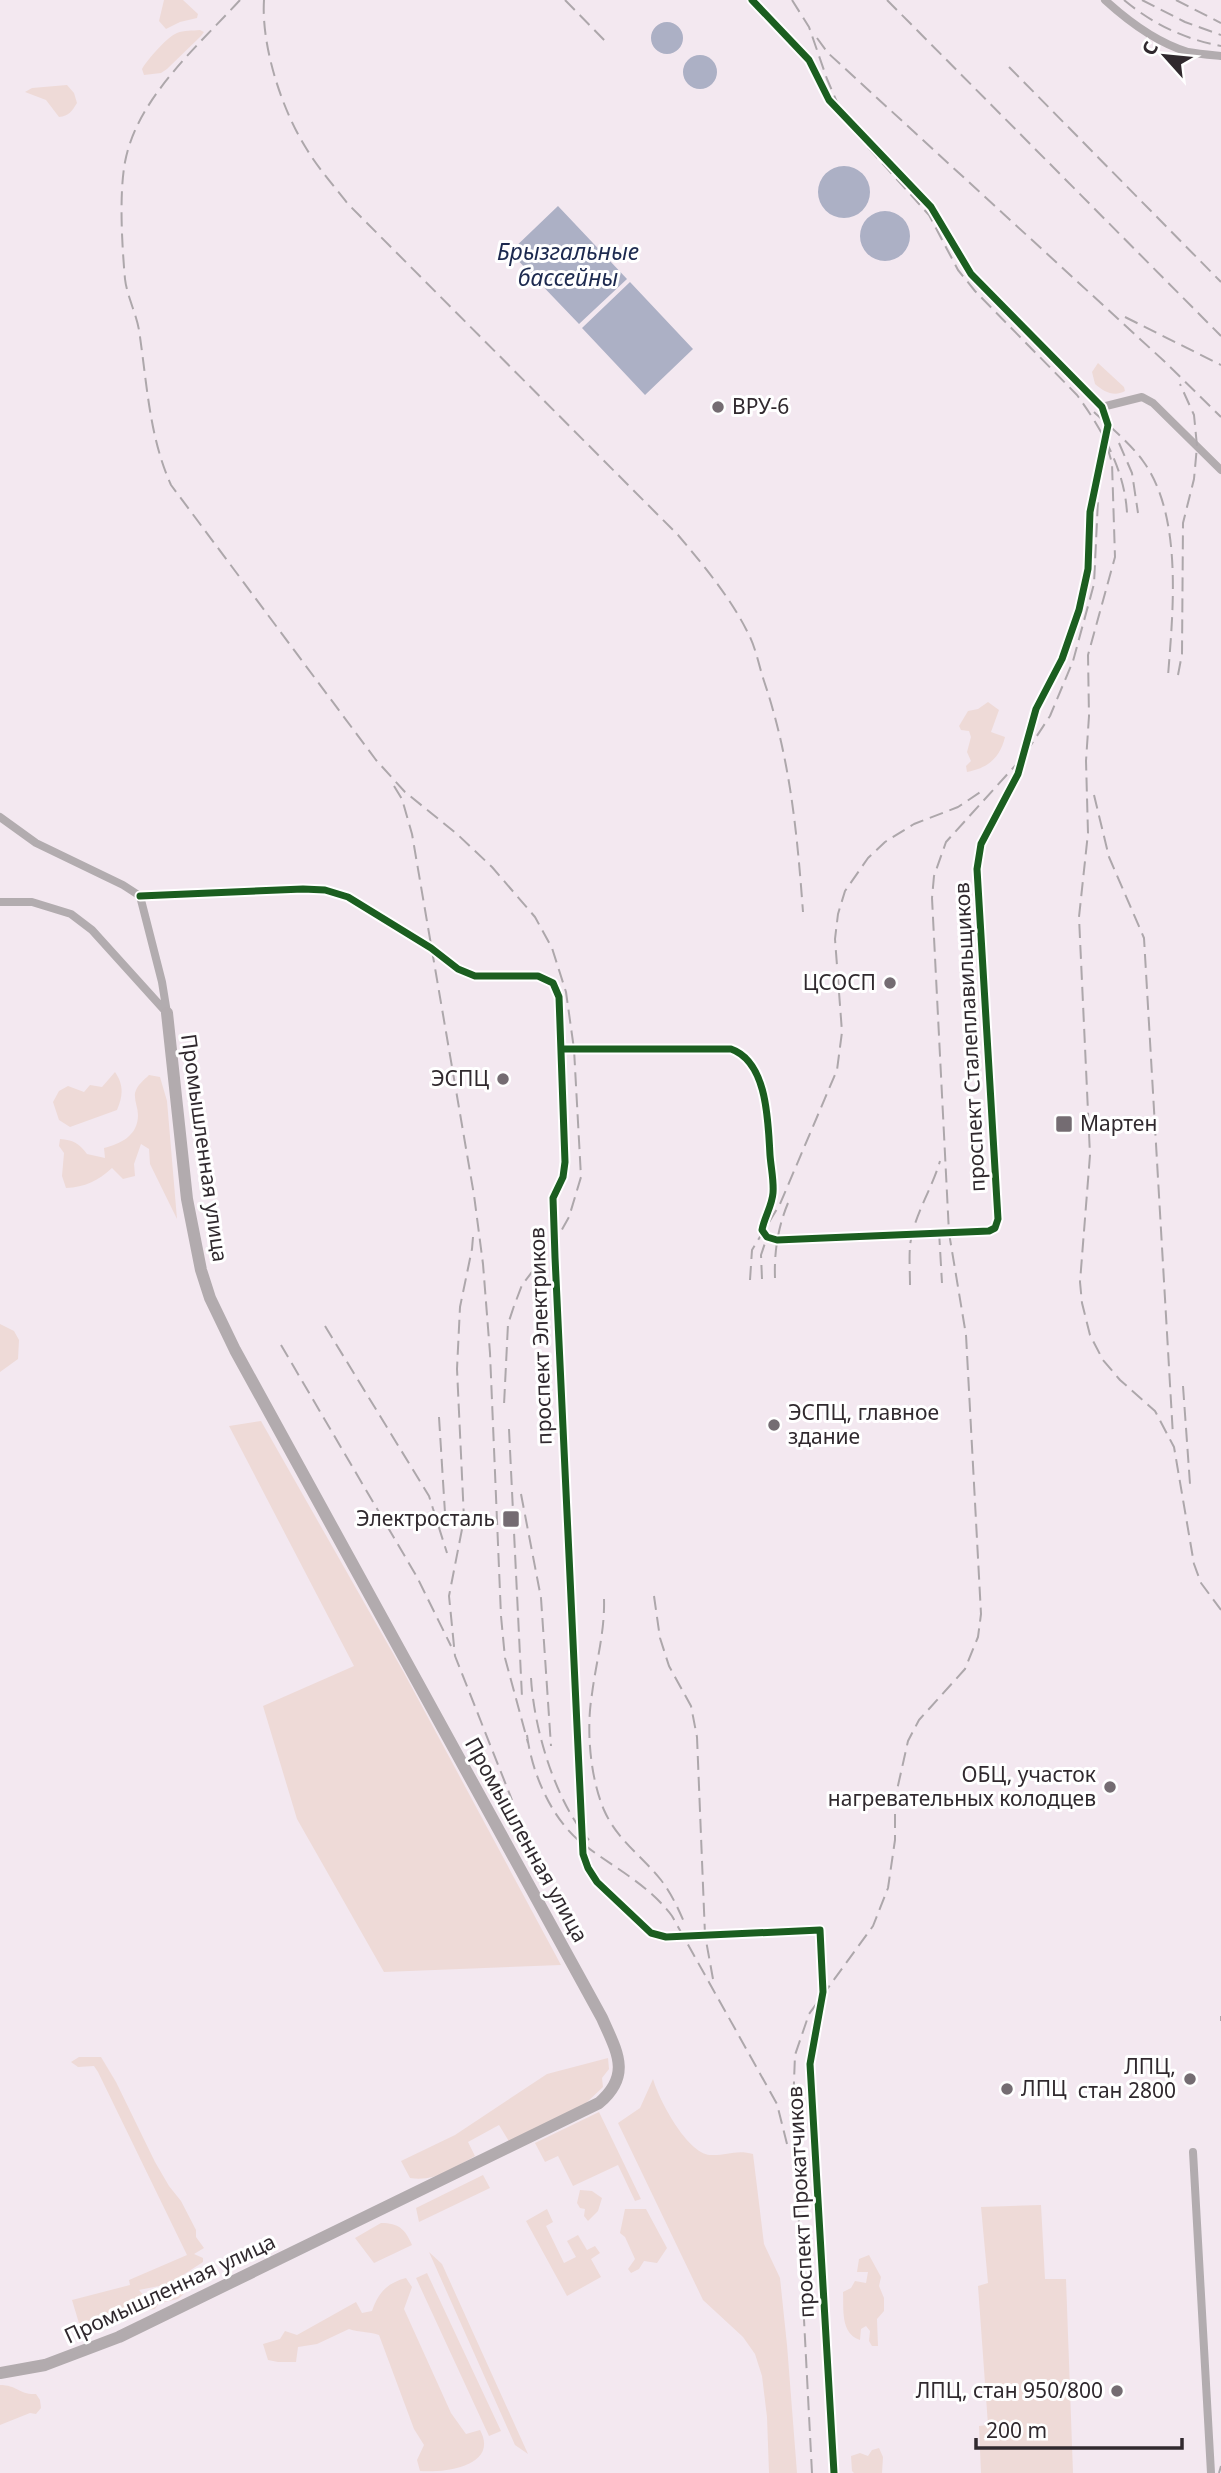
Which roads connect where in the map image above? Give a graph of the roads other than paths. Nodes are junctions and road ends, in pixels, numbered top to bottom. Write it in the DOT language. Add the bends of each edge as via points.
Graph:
graph roads {
  1 [pos="752,0"];
  2 [pos="1105,0"];
  3 [pos="1221,56"];
  4 [pos="1102,407"];
  5 [pos="1221,470"];
  6 [pos="0,817"];
  7 [pos="140,897"];
  8 [pos="0,902"];
  9 [pos="167,1013"];
  10 [pos="561,1049"];
  11 [pos="820,1930"];
  12 [pos="1193,2152"];
  13 [pos="0,2374"];
  14 [pos="834,2473"];
  15 [pos="1211,2473"];
  1 -- 4 [label="street" via="809,60 829,100 931,207 971,274"];
  2 -- 3 [label="street" via="1153,36 1189,52"];
  4 -- 5 [label="street" via="1142,397"];
  4 -- 10 [label="street, проспект Сталеплавильщиков" via="1108,425 1090,512 1088,569 1079,610 1062,659 1036,709 1018,774 981,844 977,869 995,1228 767,1237 762,1230 773,1195 768,1118 763,1088 741,1052"];
  6 -- 7 [label="street" via="36,843"];
  7 -- 9 [label="street, Промышленная улица"];
  7 -- 10 [label="street, проспект Электриков" via="303,889 348,897 458,969 475,976 538,976 553,983 559,997"];
  8 -- 9 [label="street" via="32,902 71,914 92,930"];
  9 -- 13 [label="street, Промышленная улица" via="187,1199 210,1298 602,2018 617,2051 619,2073 614,2090 599,2103 390,2207 120,2337 45,2365"];
  10 -- 11 [label="street, проспект Электриков" via="565,1162 553,1198 583,1854 597,1882 650,1933 666,1937"];
  11 -- 14 [label="street, проспект Прокатчиков" via="823,1992 810,2064"];
  12 -- 15 [label="street"];
}
